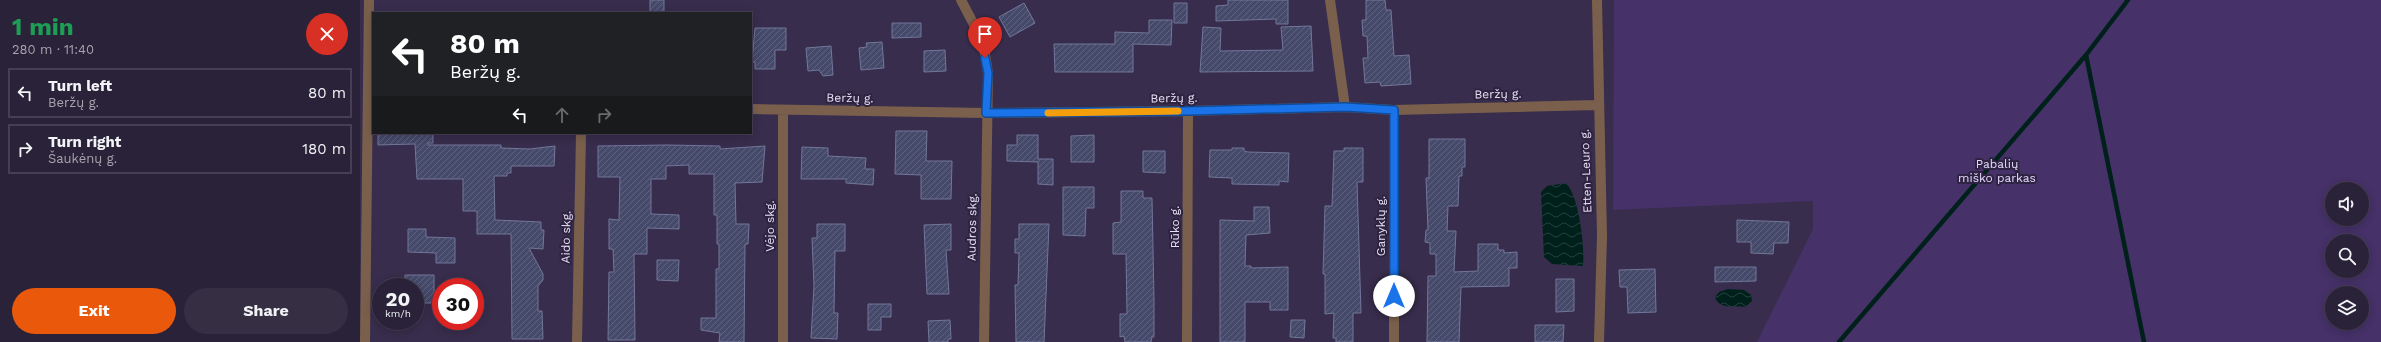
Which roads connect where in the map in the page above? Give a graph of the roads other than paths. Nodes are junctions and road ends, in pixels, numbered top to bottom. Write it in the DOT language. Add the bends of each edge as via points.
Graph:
graph roads {
  1 [pos="369,0"];
  2 [pos="961,0"];
  3 [pos="1330,0"];
  4 [pos="1597,0"];
  5 [pos="371,102"];
  6 [pos="1597,105"];
  7 [pos="1345,107"];
  8 [pos="752,109"];
  9 [pos="783,110"];
  10 [pos="1394,110"];
  11 [pos="1188,111"];
  12 [pos="986,113"];
  13 [pos="581,134"];
  14 [pos="365,342"];
  15 [pos="577,342"];
  16 [pos="783,342"];
  17 [pos="984,342"];
  18 [pos="1187,342"];
  19 [pos="1394,342"];
  20 [pos="1599,342"];
  1 -- 5 [label="street"];
  2 -- 12 [label="street, Audros skg." via="983,42 988,73"];
  3 -- 7 [label="street"];
  4 -- 6 [label="street, Etten-Leuro g."];
  5 -- 14 [label="street"];
  6 -- 10 [label="street, Beržų g."];
  6 -- 20 [label="street, Etten-Leuro g." via="1602,236"];
  7 -- 10 [label="street, Beržų g."];
  7 -- 11 [label="street, Beržų g."];
  8 -- 9 [label="street, Beržų g."];
  9 -- 12 [label="street, Beržų g."];
  9 -- 16 [label="street, Vėjo skg."];
  10 -- 19 [label="street, Ganyklų g."];
  11 -- 12 [label="street, Beržų g."];
  11 -- 18 [label="street, Rūko g."];
  12 -- 17 [label="street, Audros skg."];
  13 -- 15 [label="street, Aido skg."];
}
